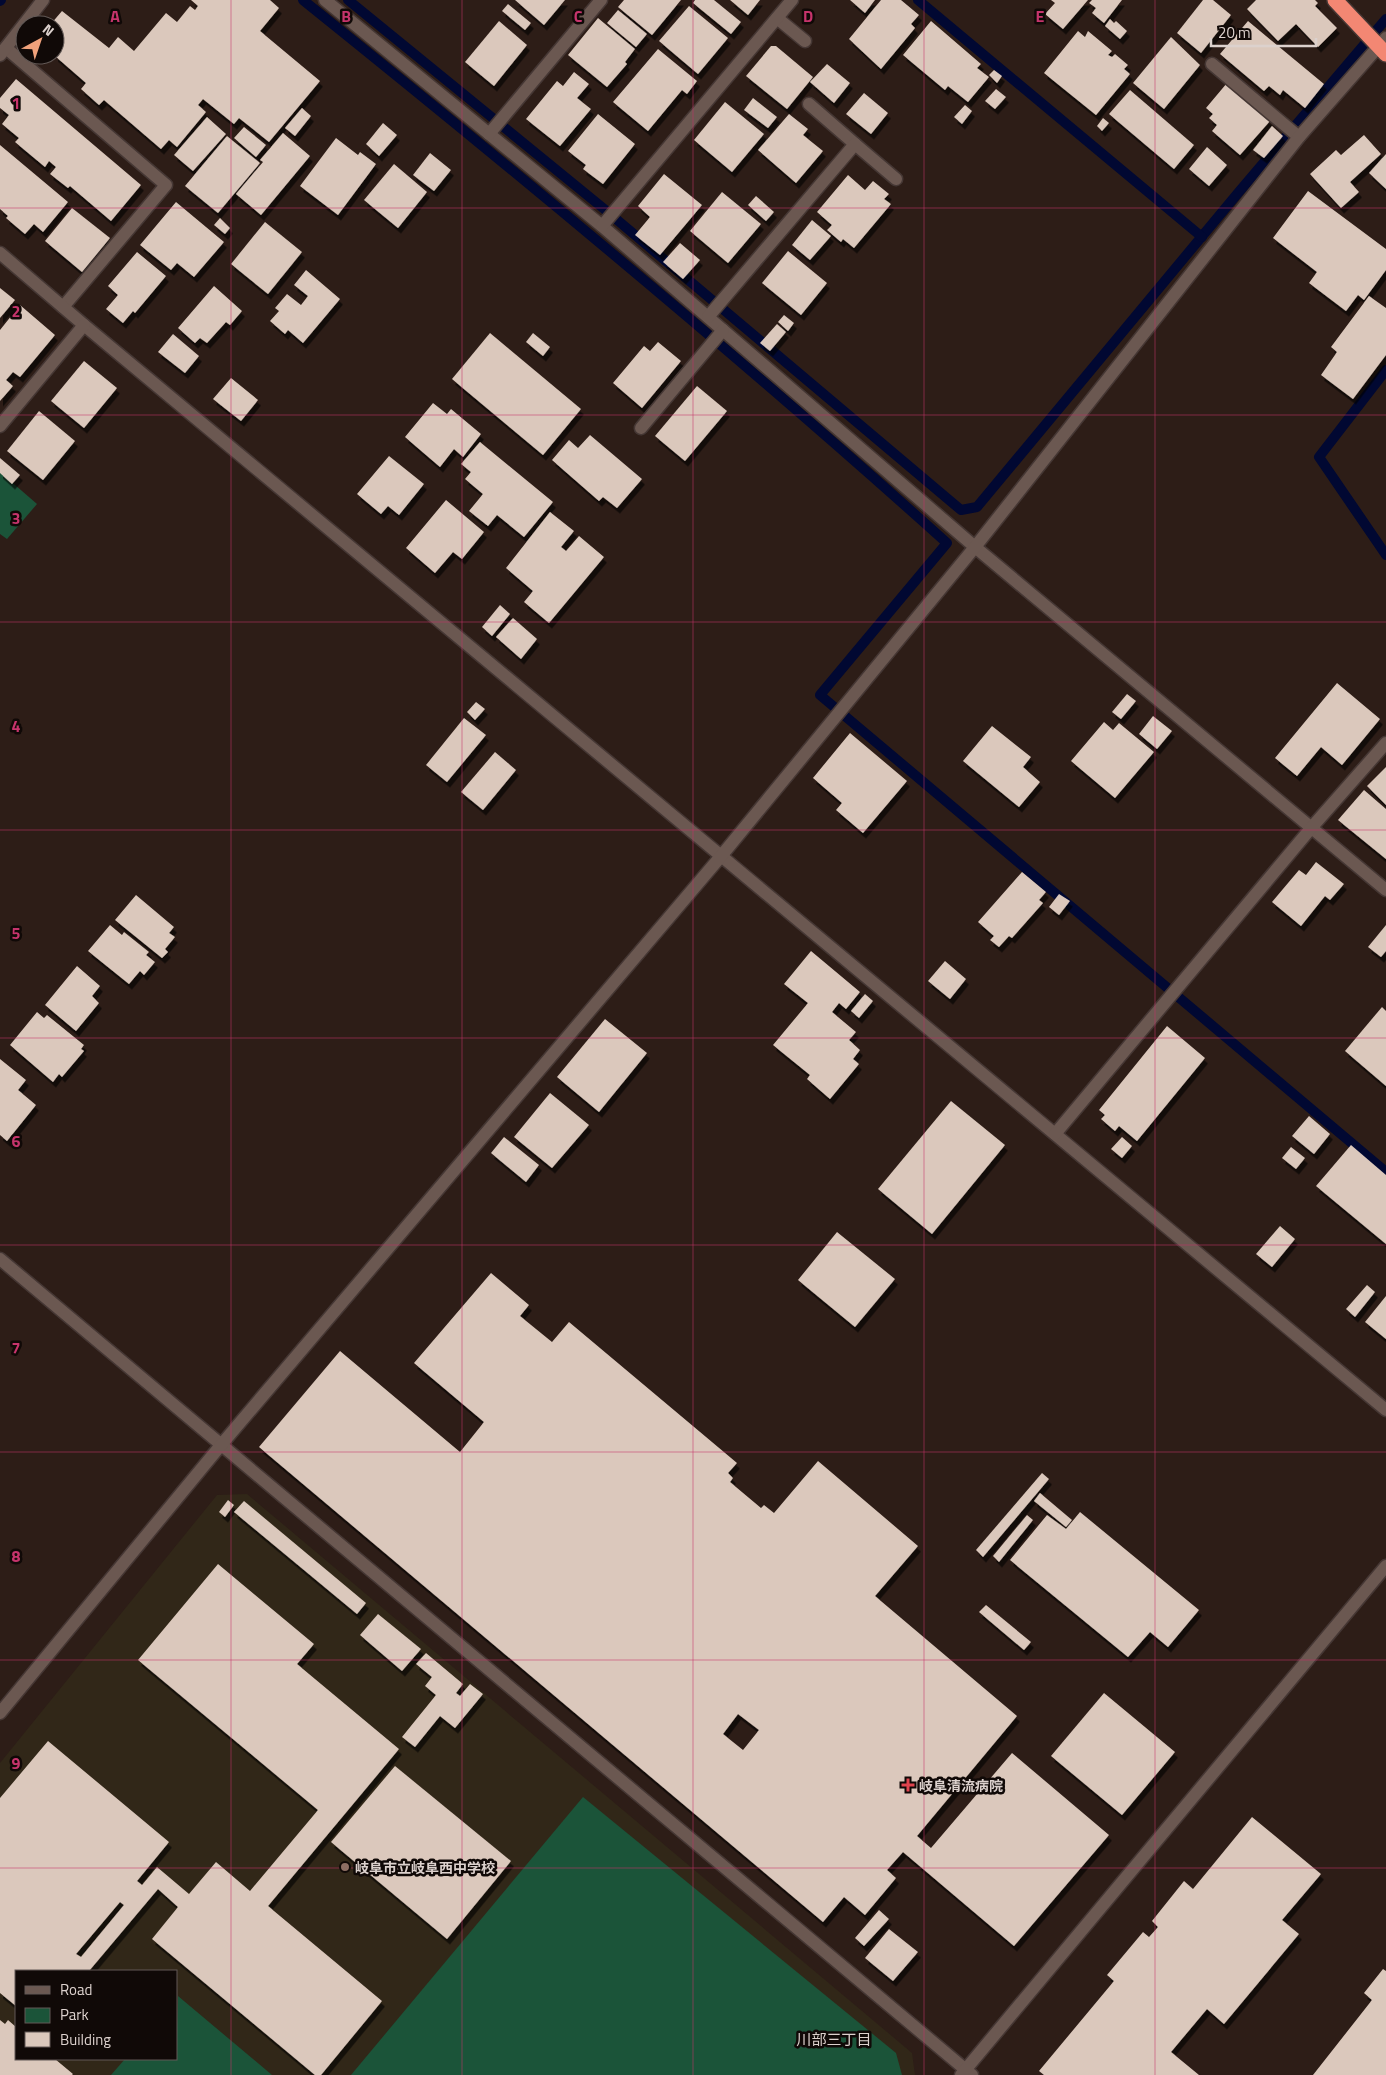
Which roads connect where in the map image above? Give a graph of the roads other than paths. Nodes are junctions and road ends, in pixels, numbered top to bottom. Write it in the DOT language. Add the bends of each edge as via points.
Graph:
graph roads {
  1 [pos="43,0"];
  2 [pos="325,0"];
  3 [pos="601,0"];
  4 [pos="792,0"];
  5 [pos="1335,0"];
  6 [pos="777,18"];
  7 [pos="805,41"];
  8 [pos="1384,46"];
  9 [pos="3,52"];
  10 [pos="1212,64"];
  11 [pos="809,104"];
  12 [pos="489,134"];
  13 [pos="1299,137"];
  14 [pos="855,144"];
  15 [pos="896,179"];
  16 [pos="602,226"];
  17 [pos="0,253"];
  18 [pos="64,307"];
  19 [pos="708,316"];
  20 [pos="84,325"];
  21 [pos="723,330"];
  22 [pos="0,426"];
  23 [pos="641,428"];
  24 [pos="975,548"];
  25 [pos="1386,743"];
  26 [pos="1312,827"];
  27 [pos="722,855"];
  28 [pos="1386,890"];
  29 [pos="1055,1134"];
  30 [pos="0,1259"];
  31 [pos="1386,1410"];
  32 [pos="221,1445"];
  33 [pos="1386,1566"];
  34 [pos="0,1713"];
  35 [pos="966,2073"];
  1 -- 9 [label="street"];
  2 -- 12 [label="street"];
  3 -- 12 [label="street"];
  4 -- 6 [label="street"];
  5 -- 8 [label="highway"];
  6 -- 7 [label="street"];
  6 -- 16 [label="street"];
  8 -- 13 [label="street"];
  9 -- 18 [label="street" via="166,186"];
  10 -- 13 [label="street"];
  11 -- 14 [label="street"];
  12 -- 16 [label="street"];
  13 -- 24 [label="street"];
  14 -- 15 [label="street"];
  14 -- 19 [label="street"];
  16 -- 19 [label="street"];
  17 -- 18 [label="street"];
  18 -- 20 [label="street"];
  19 -- 21 [label="street"];
  20 -- 22 [label="street"];
  20 -- 27 [label="street"];
  21 -- 23 [label="street"];
  21 -- 24 [label="street"];
  24 -- 26 [label="street"];
  24 -- 27 [label="street"];
  25 -- 26 [label="street"];
  26 -- 28 [label="street"];
  26 -- 29 [label="street"];
  27 -- 29 [label="street"];
  27 -- 32 [label="street"];
  29 -- 31 [label="street"];
  30 -- 32 [label="street"];
  32 -- 34 [label="street"];
  32 -- 35 [label="street"];
  33 -- 35 [label="street"];
}
